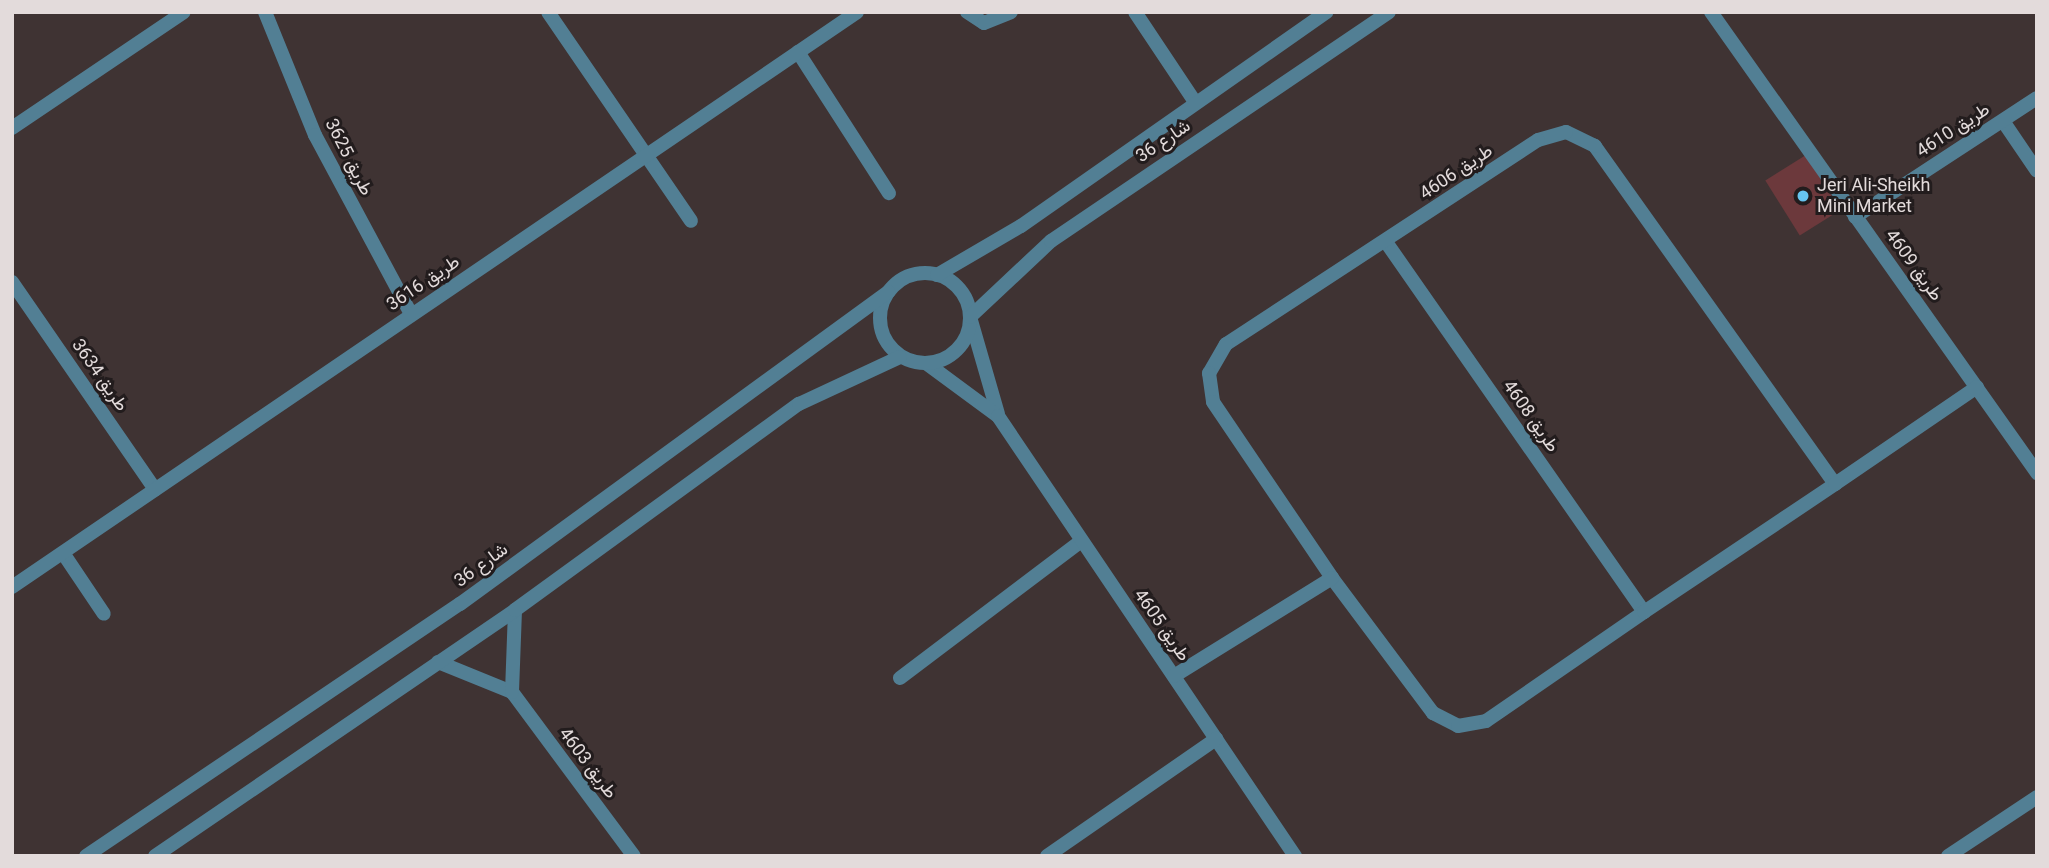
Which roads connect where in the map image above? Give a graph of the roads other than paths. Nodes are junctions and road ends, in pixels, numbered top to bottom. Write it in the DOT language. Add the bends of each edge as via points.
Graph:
graph roads {
  1 [pos="184,12"];
  2 [pos="265,12"];
  3 [pos="548,12"];
  4 [pos="857,12"];
  5 [pos="967,12"];
  6 [pos="1011,12"];
  7 [pos="1135,12"];
  8 [pos="1327,12"];
  9 [pos="1389,12"];
  10 [pos="1716,14"];
  11 [pos="798,52"];
  12 [pos="2037,98"];
  13 [pos="1195,103"];
  14 [pos="2003,121"];
  15 [pos="12,128"];
  16 [pos="647,154"];
  17 [pos="2037,171"];
  18 [pos="889,193"];
  19 [pos="1855,217"];
  20 [pos="691,221"];
  21 [pos="1386,242"];
  22 [pos="937,275"];
  23 [pos="12,282"];
  24 [pos="888,292"];
  25 [pos="411,314"];
  26 [pos="970,317"];
  27 [pos="900,357"];
  28 [pos="926,363"];
  29 [pos="1977,387"];
  30 [pos="998,416"];
  31 [pos="2037,473"];
  32 [pos="1836,484"];
  33 [pos="155,489"];
  34 [pos="1081,541"];
  35 [pos="63,553"];
  36 [pos="1332,578"];
  37 [pos="12,587"];
  38 [pos="515,610"];
  39 [pos="1644,612"];
  40 [pos="104,614"];
  41 [pos="438,662"];
  42 [pos="1174,676"];
  43 [pos="900,678"];
  44 [pos="512,692"];
  45 [pos="1216,739"];
  46 [pos="2037,797"];
  47 [pos="86,856"];
  48 [pos="155,856"];
  49 [pos="634,856"];
  50 [pos="1047,856"];
  51 [pos="1295,856"];
  52 [pos="1948,856"];
  1 -- 15 [label="street"];
  2 -- 25 [label="street, طريق 3625" via="315,135"];
  3 -- 16 [label="street"];
  4 -- 11 [label="street, طريق 3616"];
  5 -- 6 [label="street" via="984,23"];
  7 -- 13 [label="street"];
  8 -- 13 [label="street, شارع 36"];
  9 -- 26 [label="street, شارع 36" via="1051,241"];
  10 -- 19 [label="street, طريق 4609"];
  11 -- 16 [label="street, طريق 3616"];
  11 -- 18 [label="street"];
  12 -- 14 [label="street, طريق 4610"];
  13 -- 22 [label="street, شارع 36" via="1021,226"];
  14 -- 17 [label="street"];
  14 -- 19 [label="street, طريق 4610"];
  16 -- 20 [label="street"];
  16 -- 25 [label="street, طريق 3616"];
  19 -- 29 [label="street, طريق 4609"];
  21 -- 32 [label="street, طريق 4606" via="1538,140 1566,132 1595,146"];
  21 -- 36 [label="street, طريق 4606" via="1226,344 1209,373 1213,402"];
  21 -- 39 [label="street, طريق 4608"];
  22 -- 24 [label="street" via="910,276"];
  22 -- 26 [label="street" via="961,291"];
  23 -- 33 [label="street, طريق 3634"];
  24 -- 27 [label="street" via="879,320"];
  24 -- 47 [label="street, شارع 36" via="460,604"];
  25 -- 33 [label="street, طريق 3616"];
  26 -- 28 [label="street" via="958,349"];
  26 -- 30 [label="street, طريق 4605"];
  27 -- 28 [label="street"];
  27 -- 38 [label="street" via="799,404"];
  28 -- 30 [label="street, طريق 4605"];
  29 -- 31 [label="street, طريق 4609"];
  29 -- 32 [label="street, طريق 4606"];
  30 -- 34 [label="street, طريق 4605"];
  32 -- 39 [label="street, طريق 4606"];
  33 -- 35 [label="street, طريق 3616"];
  34 -- 42 [label="street, طريق 4605"];
  34 -- 43 [label="street"];
  35 -- 37 [label="street, طريق 3616"];
  35 -- 40 [label="street"];
  36 -- 39 [label="street, طريق 4606" via="1433,713 1458,726 1486,721"];
  36 -- 42 [label="street"];
  38 -- 41 [label="street"];
  38 -- 44 [label="street"];
  41 -- 44 [label="street"];
  41 -- 48 [label="street"];
  42 -- 45 [label="street, طريق 4605"];
  44 -- 49 [label="street, طريق 4603"];
  45 -- 50 [label="street"];
  45 -- 51 [label="street, طريق 4605"];
  46 -- 52 [label="street"];
}
